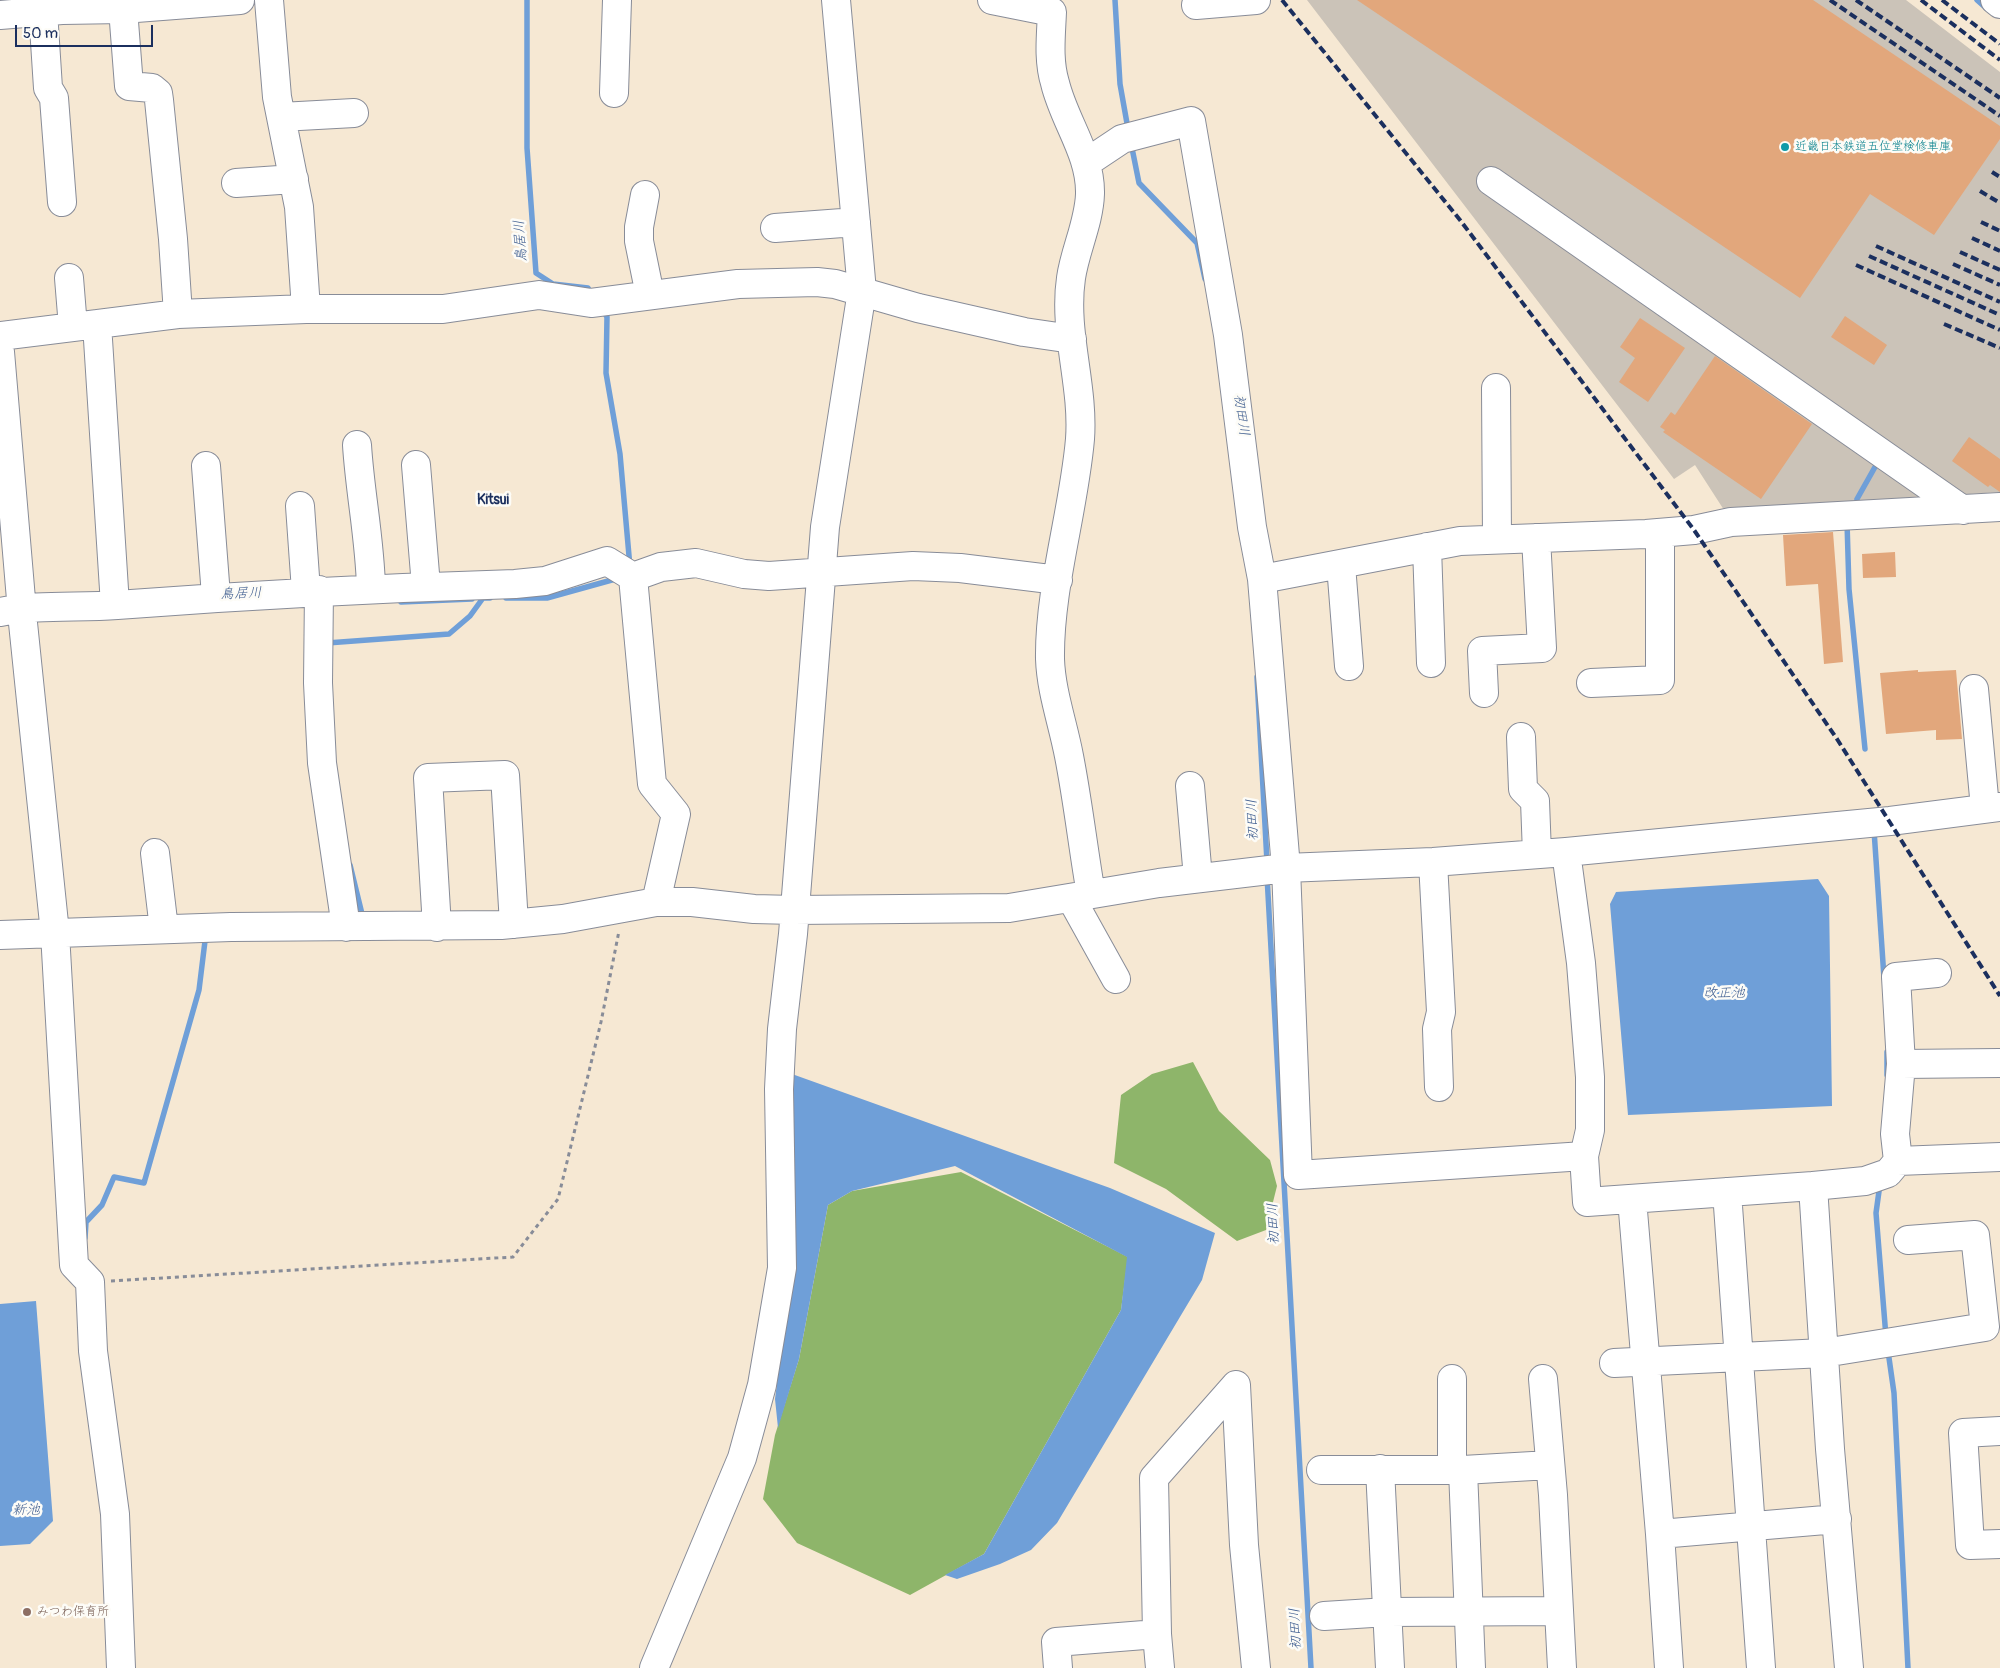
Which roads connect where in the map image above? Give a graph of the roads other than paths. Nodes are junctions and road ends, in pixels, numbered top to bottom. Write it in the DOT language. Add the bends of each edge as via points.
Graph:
graph roads {
  1 [pos="240,0"];
  2 [pos="269,0"];
  3 [pos="617,0"];
  4 [pos="836,0"];
  5 [pos="992,0"];
  6 [pos="1256,0"];
  7 [pos="1995,0"];
  8 [pos="206,2"];
  9 [pos="2000,4"];
  10 [pos="1196,5"];
  11 [pos="123,9"];
  12 [pos="43,11"];
  13 [pos="0,15"];
  14 [pos="614,93"];
  15 [pos="354,113"];
  16 [pos="281,117"];
  17 [pos="1086,163"];
  18 [pos="294,179"];
  19 [pos="1490,181"];
  20 [pos="236,183"];
  21 [pos="645,195"];
  22 [pos="62,202"];
  23 [pos="856,222"];
  24 [pos="775,228"];
  25 [pos="69,278"];
  26 [pos="862,291"];
  27 [pos="650,295"];
  28 [pos="306,309"];
  29 [pos="178,314"];
  30 [pos="85,325"];
  31 [pos="0,336"];
  32 [pos="1072,339"];
  33 [pos="0,352"];
  34 [pos="1496,388"];
  35 [pos="358,445"];
  36 [pos="416,465"];
  37 [pos="206,466"];
  38 [pos="300,506"];
  39 [pos="2000,508"];
  40 [pos="1963,510"];
  41 [pos="1660,533"];
  42 [pos="1536,538"];
  43 [pos="1497,540"];
  44 [pos="1427,548"];
  45 [pos="1341,565"];
  46 [pos="821,573"];
  47 [pos="633,576"];
  48 [pos="1262,578"];
  49 [pos="1058,580"];
  50 [pos="426,586"];
  51 [pos="371,588"];
  52 [pos="216,596"];
  53 [pos="315,598"];
  54 [pos="115,605"];
  55 [pos="15,614"];
  56 [pos="1430,663"];
  57 [pos="1349,666"];
  58 [pos="1591,683"];
  59 [pos="1974,689"];
  60 [pos="1484,693"];
  61 [pos="1522,737"];
  62 [pos="1190,786"];
  63 [pos="1992,807"];
  64 [pos="1566,852"];
  65 [pos="155,853"];
  66 [pos="1537,854"];
  67 [pos="1433,862"];
  68 [pos="1274,869"];
  69 [pos="1198,878"];
  70 [pos="1081,896"];
  71 [pos="656,902"];
  72 [pos="794,910"];
  73 [pos="514,924"];
  74 [pos="352,927"];
  75 [pos="437,927"];
  76 [pos="164,929"];
  77 [pos="55,933"];
  78 [pos="0,935"];
  79 [pos="1937,973"];
  80 [pos="1116,978"];
  81 [pos="2000,1063"];
  82 [pos="1901,1064"];
  83 [pos="1439,1087"];
  84 [pos="1584,1156"];
  85 [pos="2000,1156"];
  86 [pos="1883,1172"];
  87 [pos="1813,1186"];
  88 [pos="1727,1192"];
  89 [pos="1632,1199"];
  90 [pos="1908,1240"];
  91 [pos="1824,1353"];
  92 [pos="1738,1357"];
  93 [pos="1646,1360"];
  94 [pos="1614,1362"];
  95 [pos="1543,1378"];
  96 [pos="1452,1379"];
  97 [pos="2000,1431"];
  98 [pos="1550,1465"];
  99 [pos="1380,1469"];
  100 [pos="1321,1470"];
  101 [pos="1458,1470"];
  102 [pos="1837,1519"];
  103 [pos="1750,1526"];
  104 [pos="1660,1534"];
  105 [pos="2000,1544"];
  106 [pos="1468,1611"];
  107 [pos="1559,1611"];
  108 [pos="1388,1612"];
  109 [pos="1324,1616"];
  110 [pos="1157,1634"];
  111 [pos="121,1668"];
  112 [pos="654,1668"];
  113 [pos="1058,1668"];
  114 [pos="1160,1668"];
  115 [pos="1256,1668"];
  116 [pos="1390,1668"];
  117 [pos="1470,1668"];
  118 [pos="1562,1668"];
  119 [pos="1669,1668"];
  120 [pos="1761,1668"];
  121 [pos="1849,1668"];
  1 -- 8 [label="street"];
  2 -- 16 [label="street"];
  3 -- 14 [label="street"];
  4 -- 23 [label="street"];
  5 -- 17 [label="street" via="1052,12 1050,53 1055,86"];
  6 -- 10 [label="street"];
  7 -- 9 [label="street"];
  8 -- 11 [label="street"];
  11 -- 12 [label="street"];
  11 -- 29 [label="street" via="129,86 152,88 158,93"];
  12 -- 13 [label="street"];
  12 -- 22 [label="street" via="48,88 54,98"];
  15 -- 16 [label="street"];
  16 -- 18 [label="street"];
  17 -- 32 [label="street" via="1090,195 1071,278"];
  17 -- 48 [label="street" via="1128,137 1191,121 1228,335 1252,528"];
  18 -- 20 [label="street"];
  18 -- 28 [label="street"];
  19 -- 40 [label="street"];
  21 -- 27 [label="street" via="639,241"];
  23 -- 24 [label="street"];
  23 -- 26 [label="street"];
  25 -- 30 [label="street"];
  26 -- 27 [label="street" via="817,282 738,284"];
  26 -- 32 [label="street" via="918,308 1024,332"];
  26 -- 46 [label="street" via="830,492"];
  27 -- 28 [label="street" via="602,302 540,295 405,311"];
  28 -- 29 [label="street"];
  29 -- 30 [label="street"];
  30 -- 31 [label="street"];
  30 -- 54 [label="street"];
  32 -- 49 [label="street" via="1081,410 1080,441"];
  33 -- 55 [label="street"];
  34 -- 43 [label="street"];
  35 -- 51 [label="street"];
  36 -- 50 [label="street"];
  37 -- 52 [label="street"];
  38 -- 53 [label="street"];
  39 -- 40 [label="street"];
  40 -- 41 [label="street" via="1731,522"];
  41 -- 42 [label="street"];
  41 -- 58 [label="street" via="1660,680"];
  42 -- 43 [label="street"];
  42 -- 60 [label="street" via="1542,648 1482,651"];
  43 -- 44 [label="street" via="1460,541"];
  44 -- 45 [label="street"];
  44 -- 56 [label="street"];
  45 -- 48 [label="street"];
  45 -- 57 [label="street"];
  46 -- 47 [label="street" via="757,575 696,563 661,567"];
  46 -- 49 [label="street" via="913,566 960,568"];
  46 -- 72 [label="street"];
  47 -- 50 [label="street" via="607,561 545,581"];
  47 -- 71 [label="street" via="652,784 676,814"];
  48 -- 68 [label="street"];
  49 -- 70 [label="street" via="1050,659 1070,760"];
  50 -- 51 [label="street"];
  51 -- 53 [label="street"];
  52 -- 53 [label="street"];
  52 -- 54 [label="street"];
  53 -- 74 [label="street" via="322,763"];
  54 -- 55 [label="street"];
  55 -- 77 [label="street"];
  59 -- 63 [label="street"];
  61 -- 66 [label="street" via="1523,789 1535,801"];
  62 -- 69 [label="street"];
  63 -- 64 [label="street" via="1890,821"];
  64 -- 66 [label="street"];
  64 -- 84 [label="street" via="1581,963 1590,1077 1590,1130"];
  65 -- 76 [label="street"];
  66 -- 67 [label="street"];
  67 -- 68 [label="street"];
  67 -- 83 [label="street" via="1441,1012 1437,1030"];
  68 -- 69 [label="street"];
  68 -- 84 [label="street" via="1298,1175"];
  69 -- 70 [label="street"];
  70 -- 72 [label="street" via="1009,908 970,910"];
  70 -- 80 [label="street"];
  71 -- 72 [label="street"];
  71 -- 73 [label="street" via="563,919"];
  72 -- 112 [label="street" via="780,1059 782,1268 764,1377 742,1458"];
  73 -- 75 [label="street"];
  73 -- 75 [label="street" via="505,775 428,778"];
  74 -- 75 [label="street"];
  74 -- 76 [label="street"];
  76 -- 77 [label="street"];
  77 -- 78 [label="street"];
  77 -- 111 [label="street" via="74,1265 90,1282 93,1352 115,1514"];
  79 -- 82 [label="street" via="1896,978"];
  81 -- 82 [label="street"];
  82 -- 86 [label="street" via="1895,1134"];
  84 -- 89 [label="street" via="1587,1202"];
  85 -- 86 [label="street"];
  86 -- 87 [label="street"];
  87 -- 88 [label="street"];
  87 -- 91 [label="street"];
  88 -- 89 [label="street"];
  88 -- 92 [label="street"];
  89 -- 93 [label="street"];
  90 -- 91 [label="street" via="1975,1235 1986,1327"];
  91 -- 92 [label="street"];
  91 -- 102 [label="street"];
  92 -- 93 [label="street"];
  92 -- 103 [label="street"];
  93 -- 94 [label="street"];
  93 -- 104 [label="street"];
  95 -- 98 [label="street"];
  96 -- 101 [label="street"];
  97 -- 105 [label="street" via="1963,1433 1970,1545"];
  98 -- 101 [label="street"];
  98 -- 107 [label="street"];
  99 -- 100 [label="street"];
  99 -- 101 [label="street"];
  99 -- 108 [label="street"];
  101 -- 106 [label="street"];
  102 -- 103 [label="street"];
  102 -- 121 [label="street"];
  103 -- 104 [label="street"];
  103 -- 120 [label="street"];
  104 -- 119 [label="street"];
  106 -- 107 [label="street"];
  106 -- 108 [label="street"];
  106 -- 117 [label="street"];
  107 -- 118 [label="street"];
  108 -- 109 [label="street"];
  108 -- 116 [label="street"];
  110 -- 113 [label="street" via="1056,1642"];
  110 -- 114 [label="street"];
  110 -- 115 [label="street" via="1154,1478 1236,1385 1244,1544"];
}
